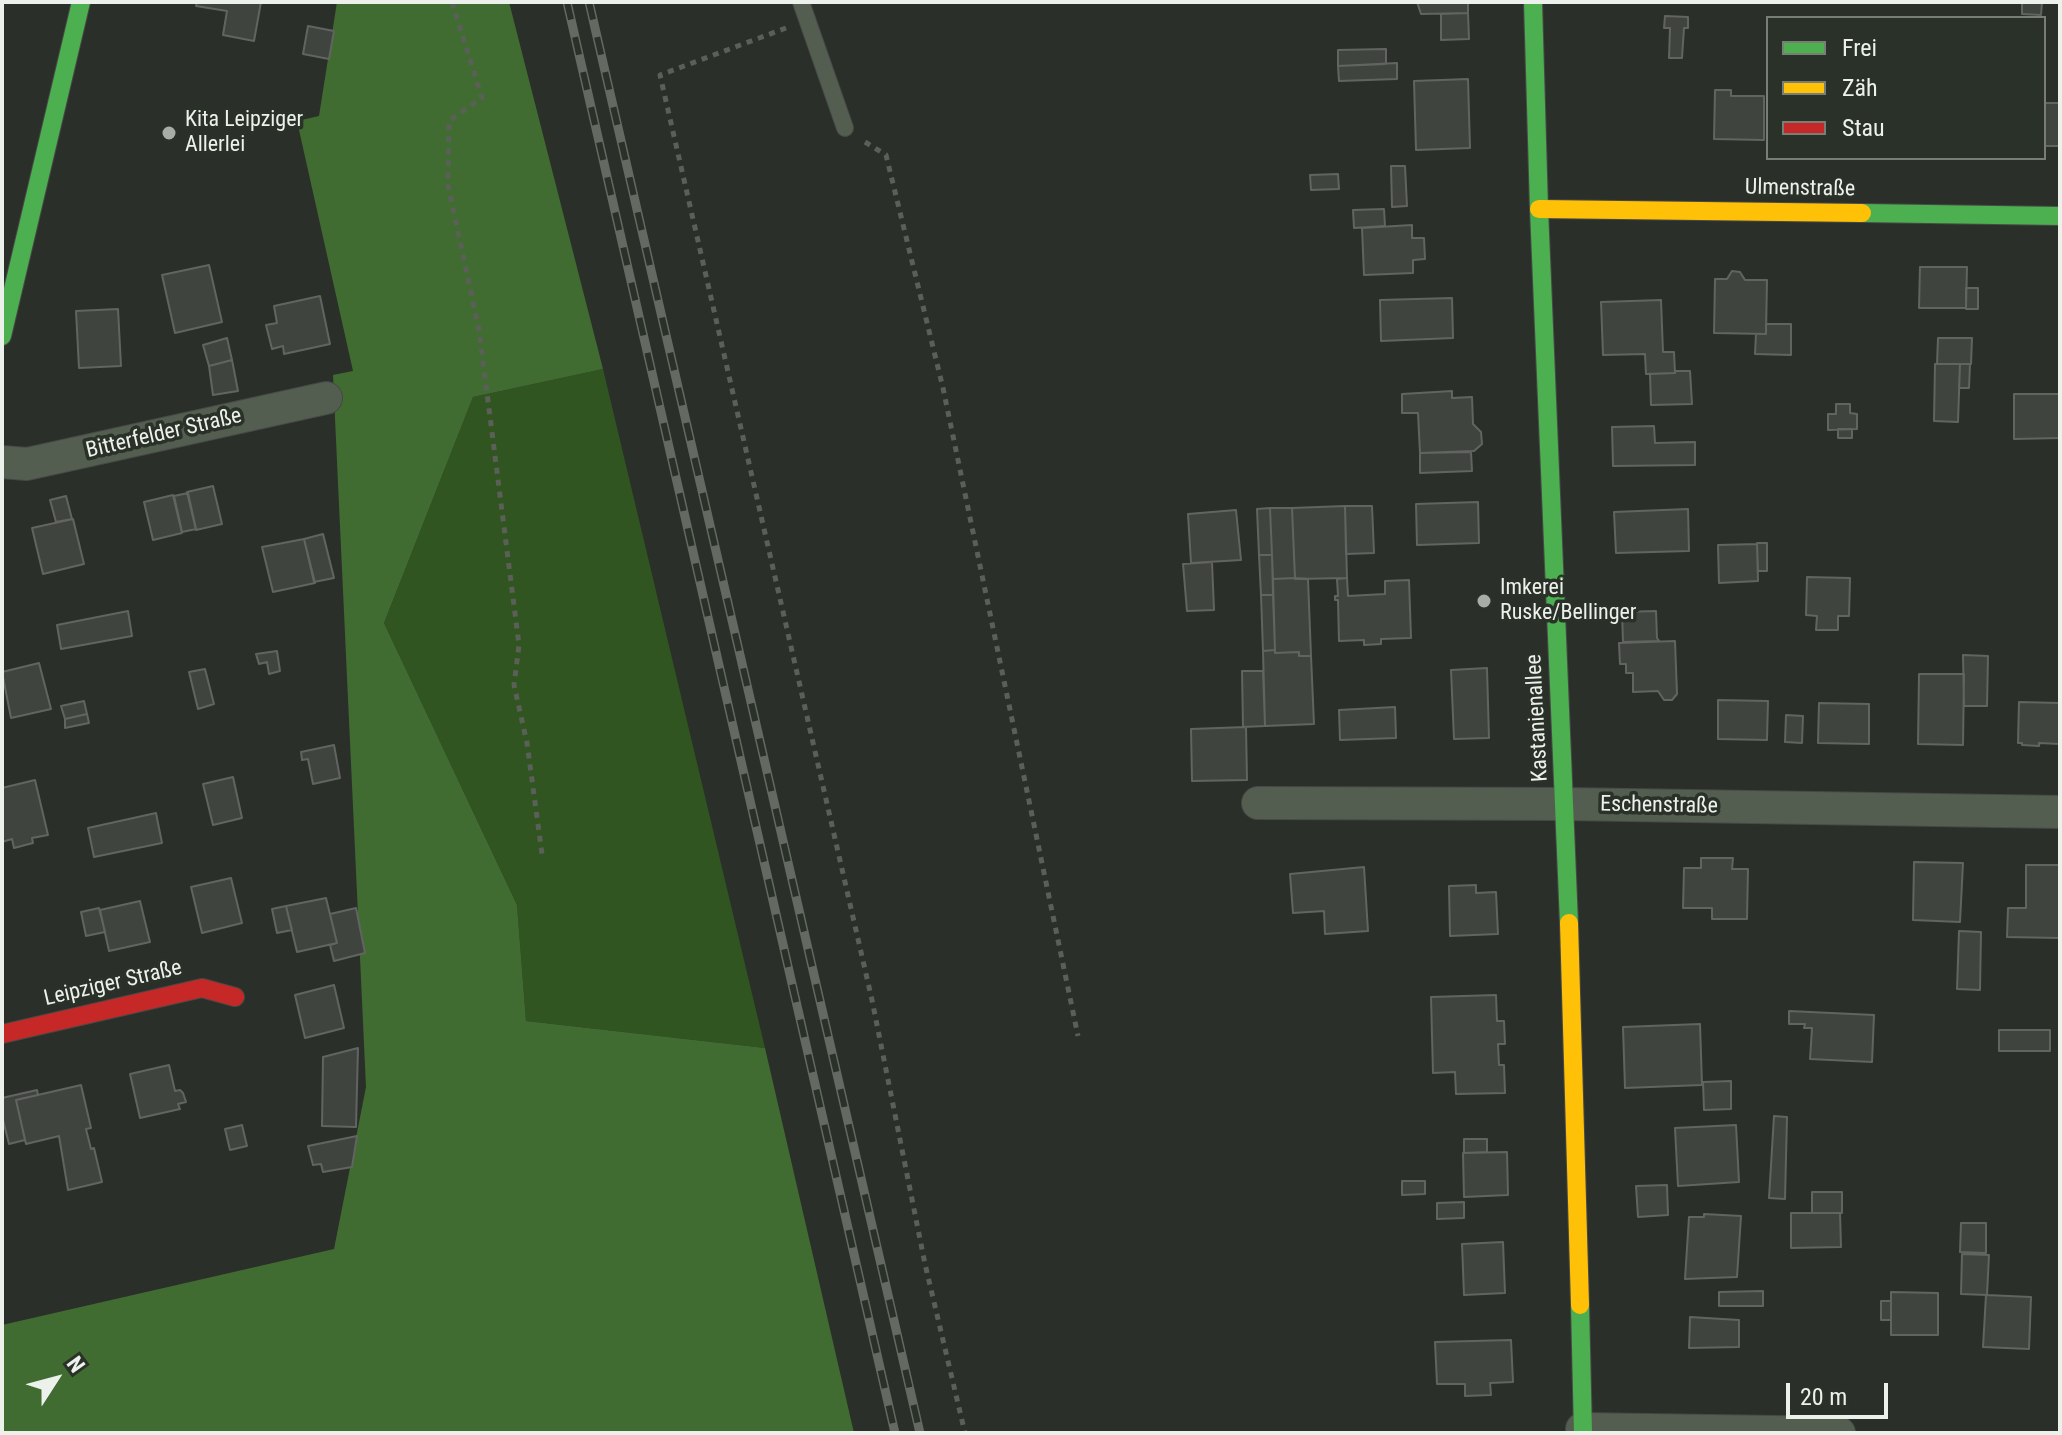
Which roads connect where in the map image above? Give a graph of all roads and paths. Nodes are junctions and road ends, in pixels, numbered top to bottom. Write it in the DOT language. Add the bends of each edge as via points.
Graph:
graph roads {
  1 [pos="81,2"];
  2 [pos="452,2"];
  3 [pos="801,2"];
  4 [pos="1533,2"];
  5 [pos="807,20"];
  6 [pos="845,128"];
  7 [pos="1539,209"];
  8 [pos="2060,216"];
  9 [pos="2,336"];
  10 [pos="326,398"];
  11 [pos="2,462"];
  12 [pos="1258,803"];
  13 [pos="1566,804"];
  14 [pos="2060,812"];
  15 [pos="542,854"];
  16 [pos="235,997"];
  17 [pos="2,1034"];
  18 [pos="1078,1036"];
  19 [pos="1582,1431"];
  20 [pos="965,1433"];
  21 [pos="1839,1433"];
  1 -- 9 [label="street"];
  2 -- 15 [label="path" via="482,98 449,121 448,185 479,330 519,645 514,685"];
  3 -- 5 [label="lane"];
  4 -- 7 [label="street, Kastanienallee"];
  5 -- 6 [label="lane"];
  5 -- 20 [label="path" via="660,75 872,1000"];
  6 -- 18 [label="path" via="886,155 943,388"];
  7 -- 8 [label="street, Ulmenstraße"];
  7 -- 13 [label="street, Kastanienallee"];
  10 -- 11 [label="street, Bitterfelder Straße" via="27,464"];
  12 -- 13 [label="street, Eschenstraße"];
  13 -- 14 [label="street, Eschenstraße"];
  13 -- 19 [label="street, Kastanienallee"];
  16 -- 17 [label="street, Leipziger Straße" via="202,988"];
  19 -- 21 [label="street"];
}
